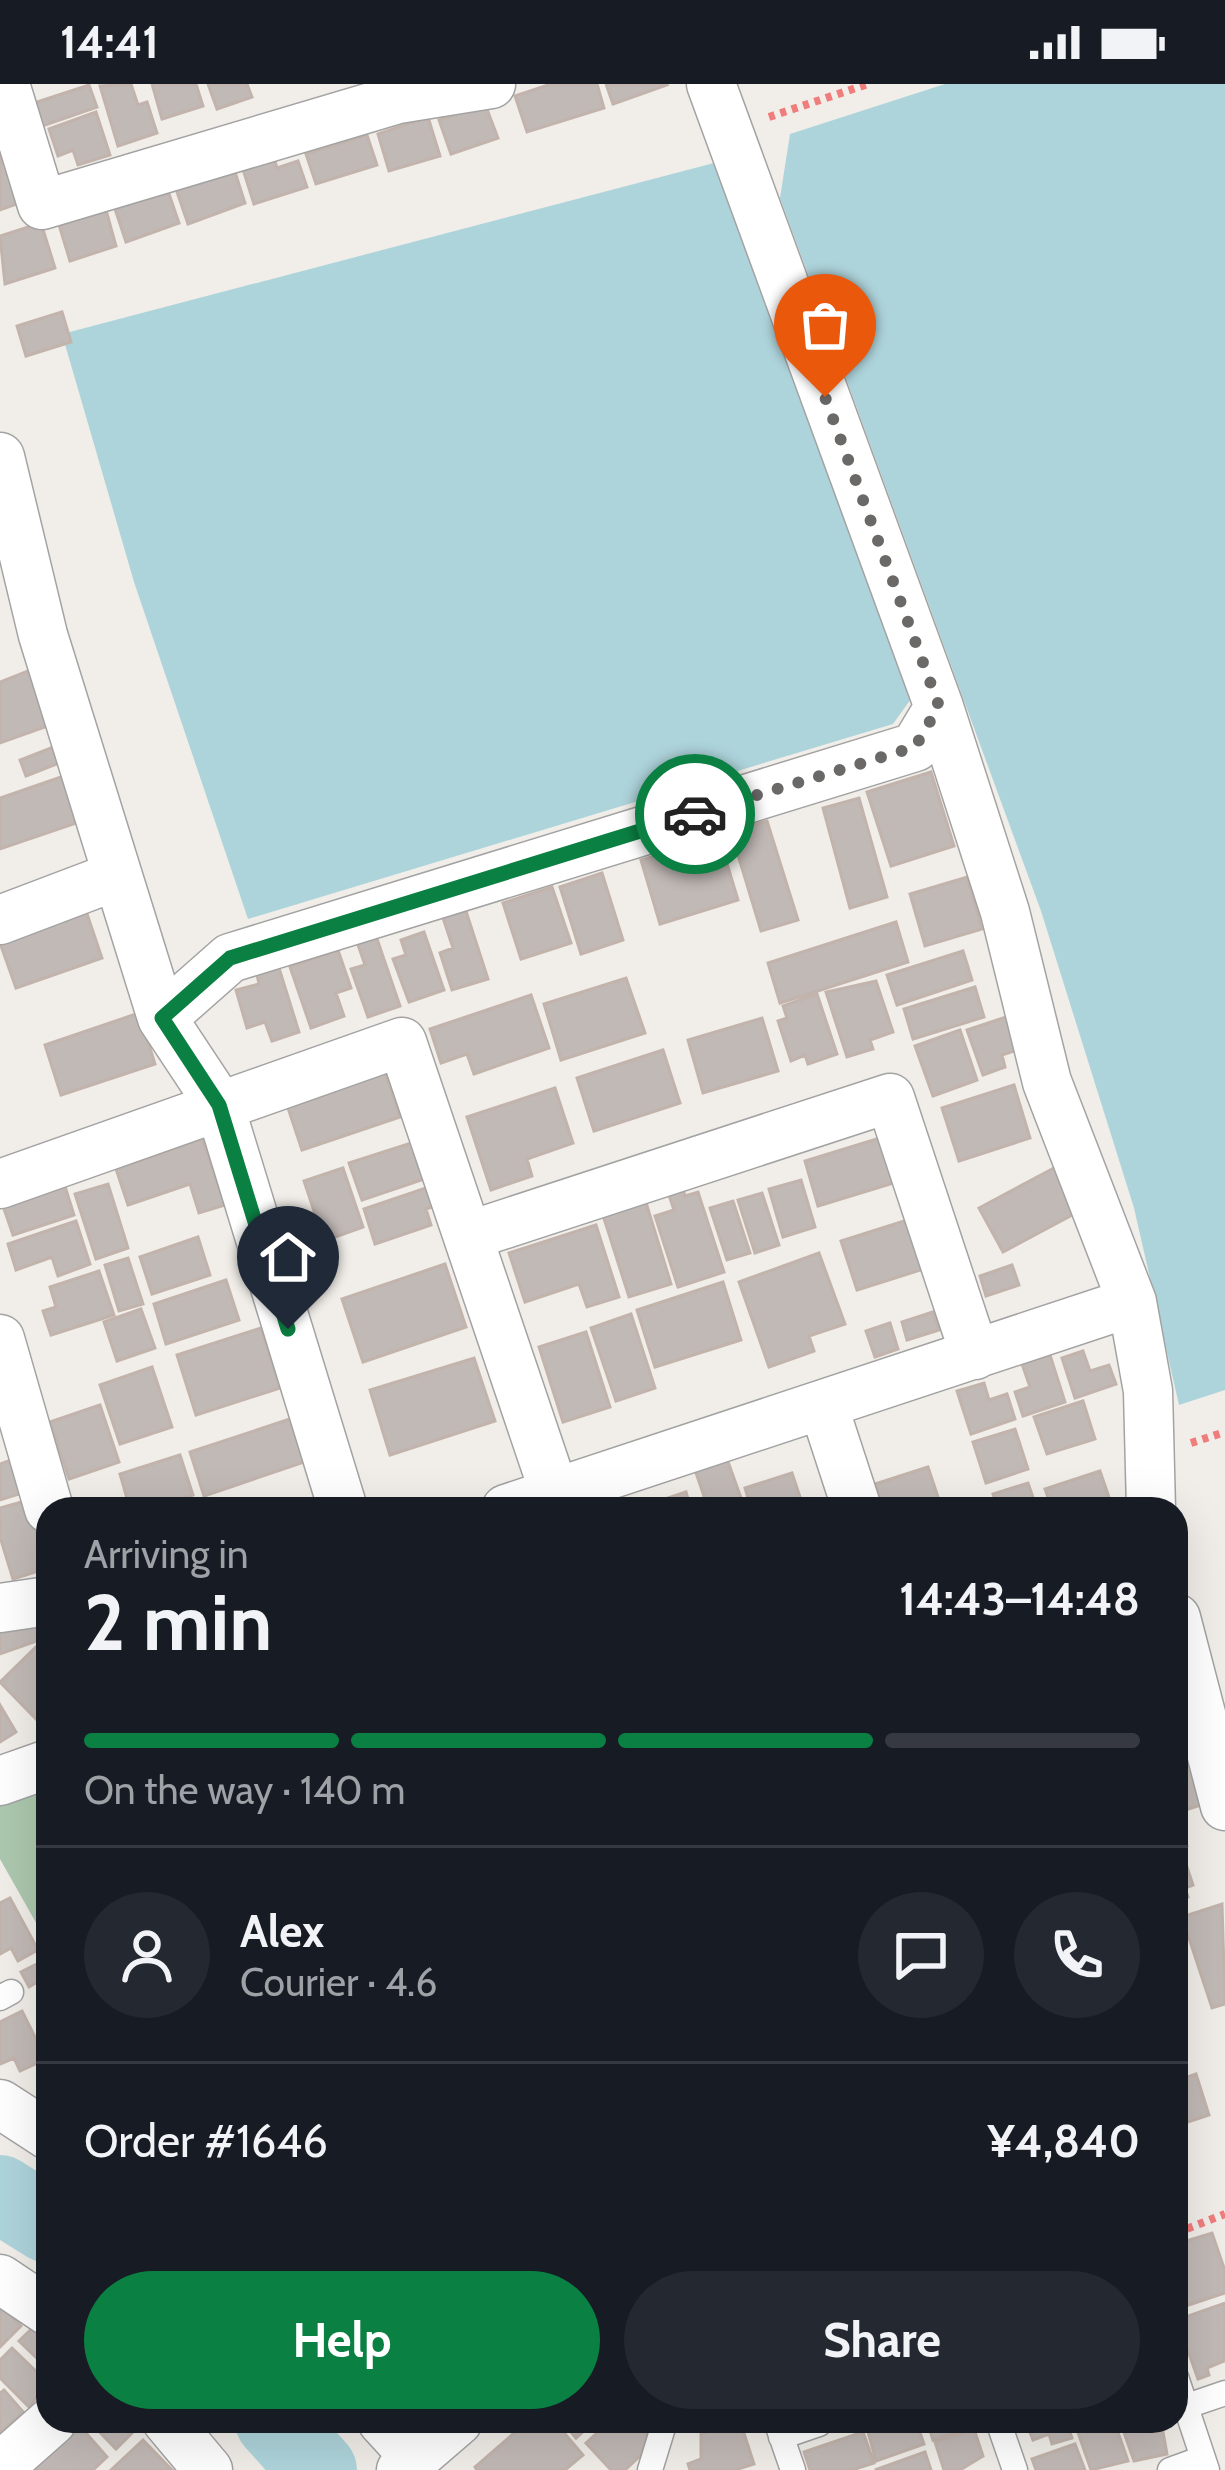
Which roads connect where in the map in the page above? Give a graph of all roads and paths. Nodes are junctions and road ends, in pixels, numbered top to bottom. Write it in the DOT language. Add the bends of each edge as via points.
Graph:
graph roads {
  1 [pos="5,84"];
  2 [pos="490,84"];
  3 [pos="711,84"];
  4 [pos="868,84"];
  5 [pos="396,92"];
  6 [pos="728,131"];
  7 [pos="0,457"];
  8 [pos="21,643"];
  9 [pos="939,706"];
  10 [pos="116,876"];
  11 [pos="0,920"];
  12 [pos="162,1018"];
  13 [pos="219,1105"];
  14 [pos="0,1184"];
  15 [pos="468,1236"];
  16 [pos="1132,1302"];
  17 [pos="0,1339"];
  18 [pos="975,1355"];
  19 [pos="824,1408"];
  20 [pos="15,1447"];
  21 [pos="42,1497"];
  22 [pos="339,1497"];
  23 [pos="557,1497"];
  24 [pos="569,1497"];
  25 [pos="853,1497"];
  26 [pos="1151,1497"];
  27 [pos="36,1603"];
  28 [pos="0,1608"];
  29 [pos="1188,1663"];
  30 [pos="36,1768"];
  31 [pos="0,1781"];
  32 [pos="1224,1799"];
  33 [pos="0,2104"];
  34 [pos="36,2127"];
  35 [pos="1225,2214"];
  36 [pos="1188,2228"];
  37 [pos="0,2278"];
  38 [pos="36,2304"];
  39 [pos="1225,2393"];
  40 [pos="1188,2406"];
  41 [pos="1188,2409"];
  42 [pos="38,2433"];
  43 [pos="177,2433"];
  44 [pos="389,2433"];
  45 [pos="444,2433"];
  46 [pos="661,2433"];
  47 [pos="779,2433"];
  48 [pos="1002,2433"];
  49 [pos="408,2463"];
  50 [pos="1205,2464"];
  51 [pos="0,2467"];
  52 [pos="208,2470"];
  53 [pos="650,2470"];
  54 [pos="793,2470"];
  55 [pos="1015,2470"];
  56 [pos="1170,2470"];
  1 -- 5 [label="street" via="43,205"];
  2 -- 5 [label="street"];
  3 -- 6 [label="street"];
  4 -- 6 [label="path"];
  6 -- 9 [label="street"];
  7 -- 8 [label="street"];
  8 -- 10 [label="street"];
  9 -- 12 [label="street" via="915,747 230,958"];
  9 -- 16 [label="street" via="1005,912 1046,1082"];
  10 -- 11 [label="street"];
  10 -- 12 [label="street"];
  12 -- 13 [label="street"];
  13 -- 14 [label="street"];
  13 -- 15 [label="street" via="403,1042"];
  13 -- 22 [label="street"];
  15 -- 18 [label="street" via="890,1098"];
  15 -- 23 [label="street"];
  16 -- 18 [label="street"];
  16 -- 26 [label="street" via="1148,1391"];
  17 -- 20 [label="street"];
  18 -- 19 [label="street"];
  19 -- 24 [label="street"];
  19 -- 25 [label="street"];
  20 -- 21 [label="street"];
  27 -- 28 [label="street"];
  29 -- 32 [label="street"];
  30 -- 31 [label="street"];
  33 -- 34 [label="street"];
  35 -- 36 [label="path"];
  37 -- 38 [label="street"];
  39 -- 40 [label="lane"];
  41 -- 50 [label="lane"];
  42 -- 51 [label="street"];
  43 -- 52 [label="street"];
  44 -- 49 [label="street"];
  45 -- 49 [label="street"];
  46 -- 53 [label="lane"];
  47 -- 54 [label="lane"];
  48 -- 55 [label="lane"];
  50 -- 56 [label="lane"];
}
